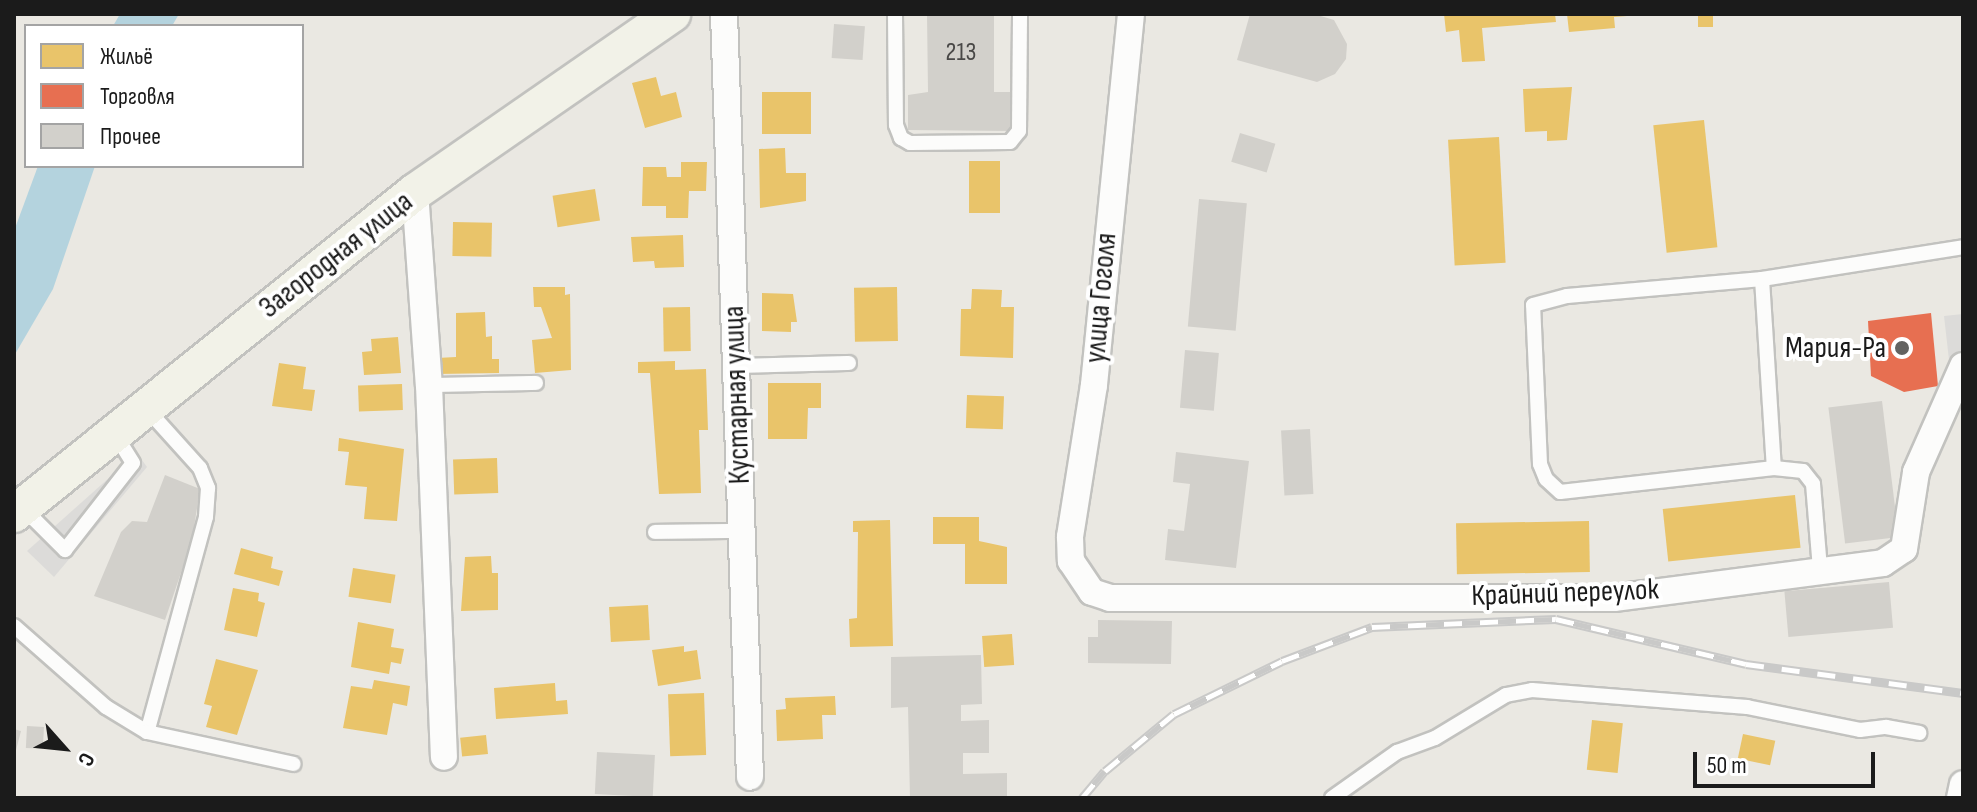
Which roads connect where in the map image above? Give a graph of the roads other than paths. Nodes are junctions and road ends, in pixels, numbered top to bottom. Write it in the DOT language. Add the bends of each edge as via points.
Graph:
graph roads {
  1 [pos="672,14"];
  2 [pos="724,14"];
  3 [pos="895,14"];
  4 [pos="1020,14"];
  5 [pos="1131,14"];
  6 [pos="415,192"];
  7 [pos="1963,247"];
  8 [pos="1762,279"];
  9 [pos="849,363"];
  10 [pos="736,366"];
  11 [pos="1963,366"];
  12 [pos="536,383"];
  13 [pos="429,385"];
  14 [pos="145,407"];
  15 [pos="114,432"];
  16 [pos="1774,468"];
  17 [pos="18,511"];
  18 [pos="741,531"];
  19 [pos="655,532"];
  20 [pos="1820,569"];
  21 [pos="1080,578"];
  22 [pos="14,626"];
  23 [pos="147,732"];
  24 [pos="1919,733"];
  25 [pos="444,757"];
  26 [pos="294,764"];
  27 [pos="750,777"];
  28 [pos="1963,784"];
  29 [pos="1332,798"];
  30 [pos="1960,798"];
  1 -- 6 [label="main road, Загородная улица"];
  2 -- 10 [label="street, Кустарная улица"];
  3 -- 4 [label="lane" via="896,125 901,138 910,143 1010,142 1019,131"];
  5 -- 21 [label="street, улица Гоголя" via="1094,385 1070,537 1071,561"];
  6 -- 13 [label="street"];
  6 -- 14 [label="main road, Загородная улица"];
  7 -- 8 [label="lane"];
  8 -- 16 [label="lane"];
  8 -- 16 [label="lane" via="1567,296 1533,305 1530,327 1540,464 1560,492"];
  9 -- 10 [label="lane"];
  10 -- 18 [label="street, Кустарная улица"];
  11 -- 20 [label="street, Крайний переулок" via="1916,472 1904,549 1883,563"];
  12 -- 13 [label="lane"];
  13 -- 25 [label="street"];
  14 -- 15 [label="main road, Загородная улица"];
  14 -- 23 [label="lane" via="200,468 208,488 206,517"];
  15 -- 17 [label="main road, Загородная улица"];
  15 -- 17 [label="lane" via="133,463 65,550"];
  16 -- 20 [label="lane" via="1803,471 1813,484"];
  18 -- 19 [label="lane"];
  18 -- 27 [label="street, Кустарная улица"];
  20 -- 21 [label="street, Крайний переулок" via="1614,598 1110,598 1092,592"];
  22 -- 23 [label="lane" via="106,707"];
  23 -- 26 [label="lane"];
  24 -- 29 [label="lane" via="1886,727 1860,730 1747,707 1532,690 1506,695 1435,738 1397,752"];
  28 -- 30 [label="street"];
}
